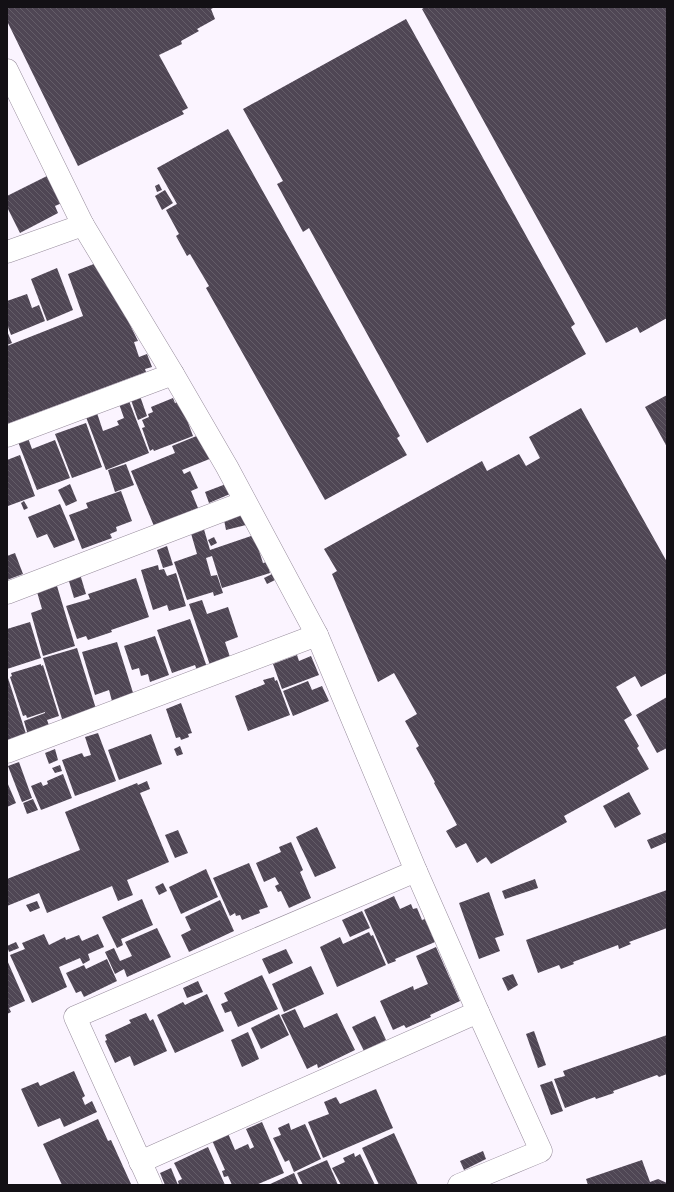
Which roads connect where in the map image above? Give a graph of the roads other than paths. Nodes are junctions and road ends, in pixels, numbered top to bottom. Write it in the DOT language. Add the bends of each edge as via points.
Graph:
graph roads {
  1 [pos="7,70"];
  2 [pos="83,225"];
  3 [pos="7,252"];
  4 [pos="173,374"];
  5 [pos="7,436"];
  6 [pos="245,502"];
  7 [pos="7,593"];
  8 [pos="317,635"];
  9 [pos="7,752"];
  10 [pos="416,871"];
  11 [pos="478,1012"];
  12 [pos="140,1162"];
  13 [pos="151,1185"];
  14 [pos="459,1185"];
  1 -- 2 [label="street"];
  2 -- 3 [label="street"];
  2 -- 4 [label="street"];
  4 -- 5 [label="street"];
  4 -- 6 [label="street"];
  6 -- 7 [label="street"];
  6 -- 8 [label="street"];
  8 -- 9 [label="street"];
  8 -- 10 [label="street"];
  10 -- 11 [label="street"];
  10 -- 12 [label="street" via="75,1017"];
  11 -- 12 [label="street"];
  11 -- 14 [label="street" via="541,1151"];
  12 -- 13 [label="street"];
}
